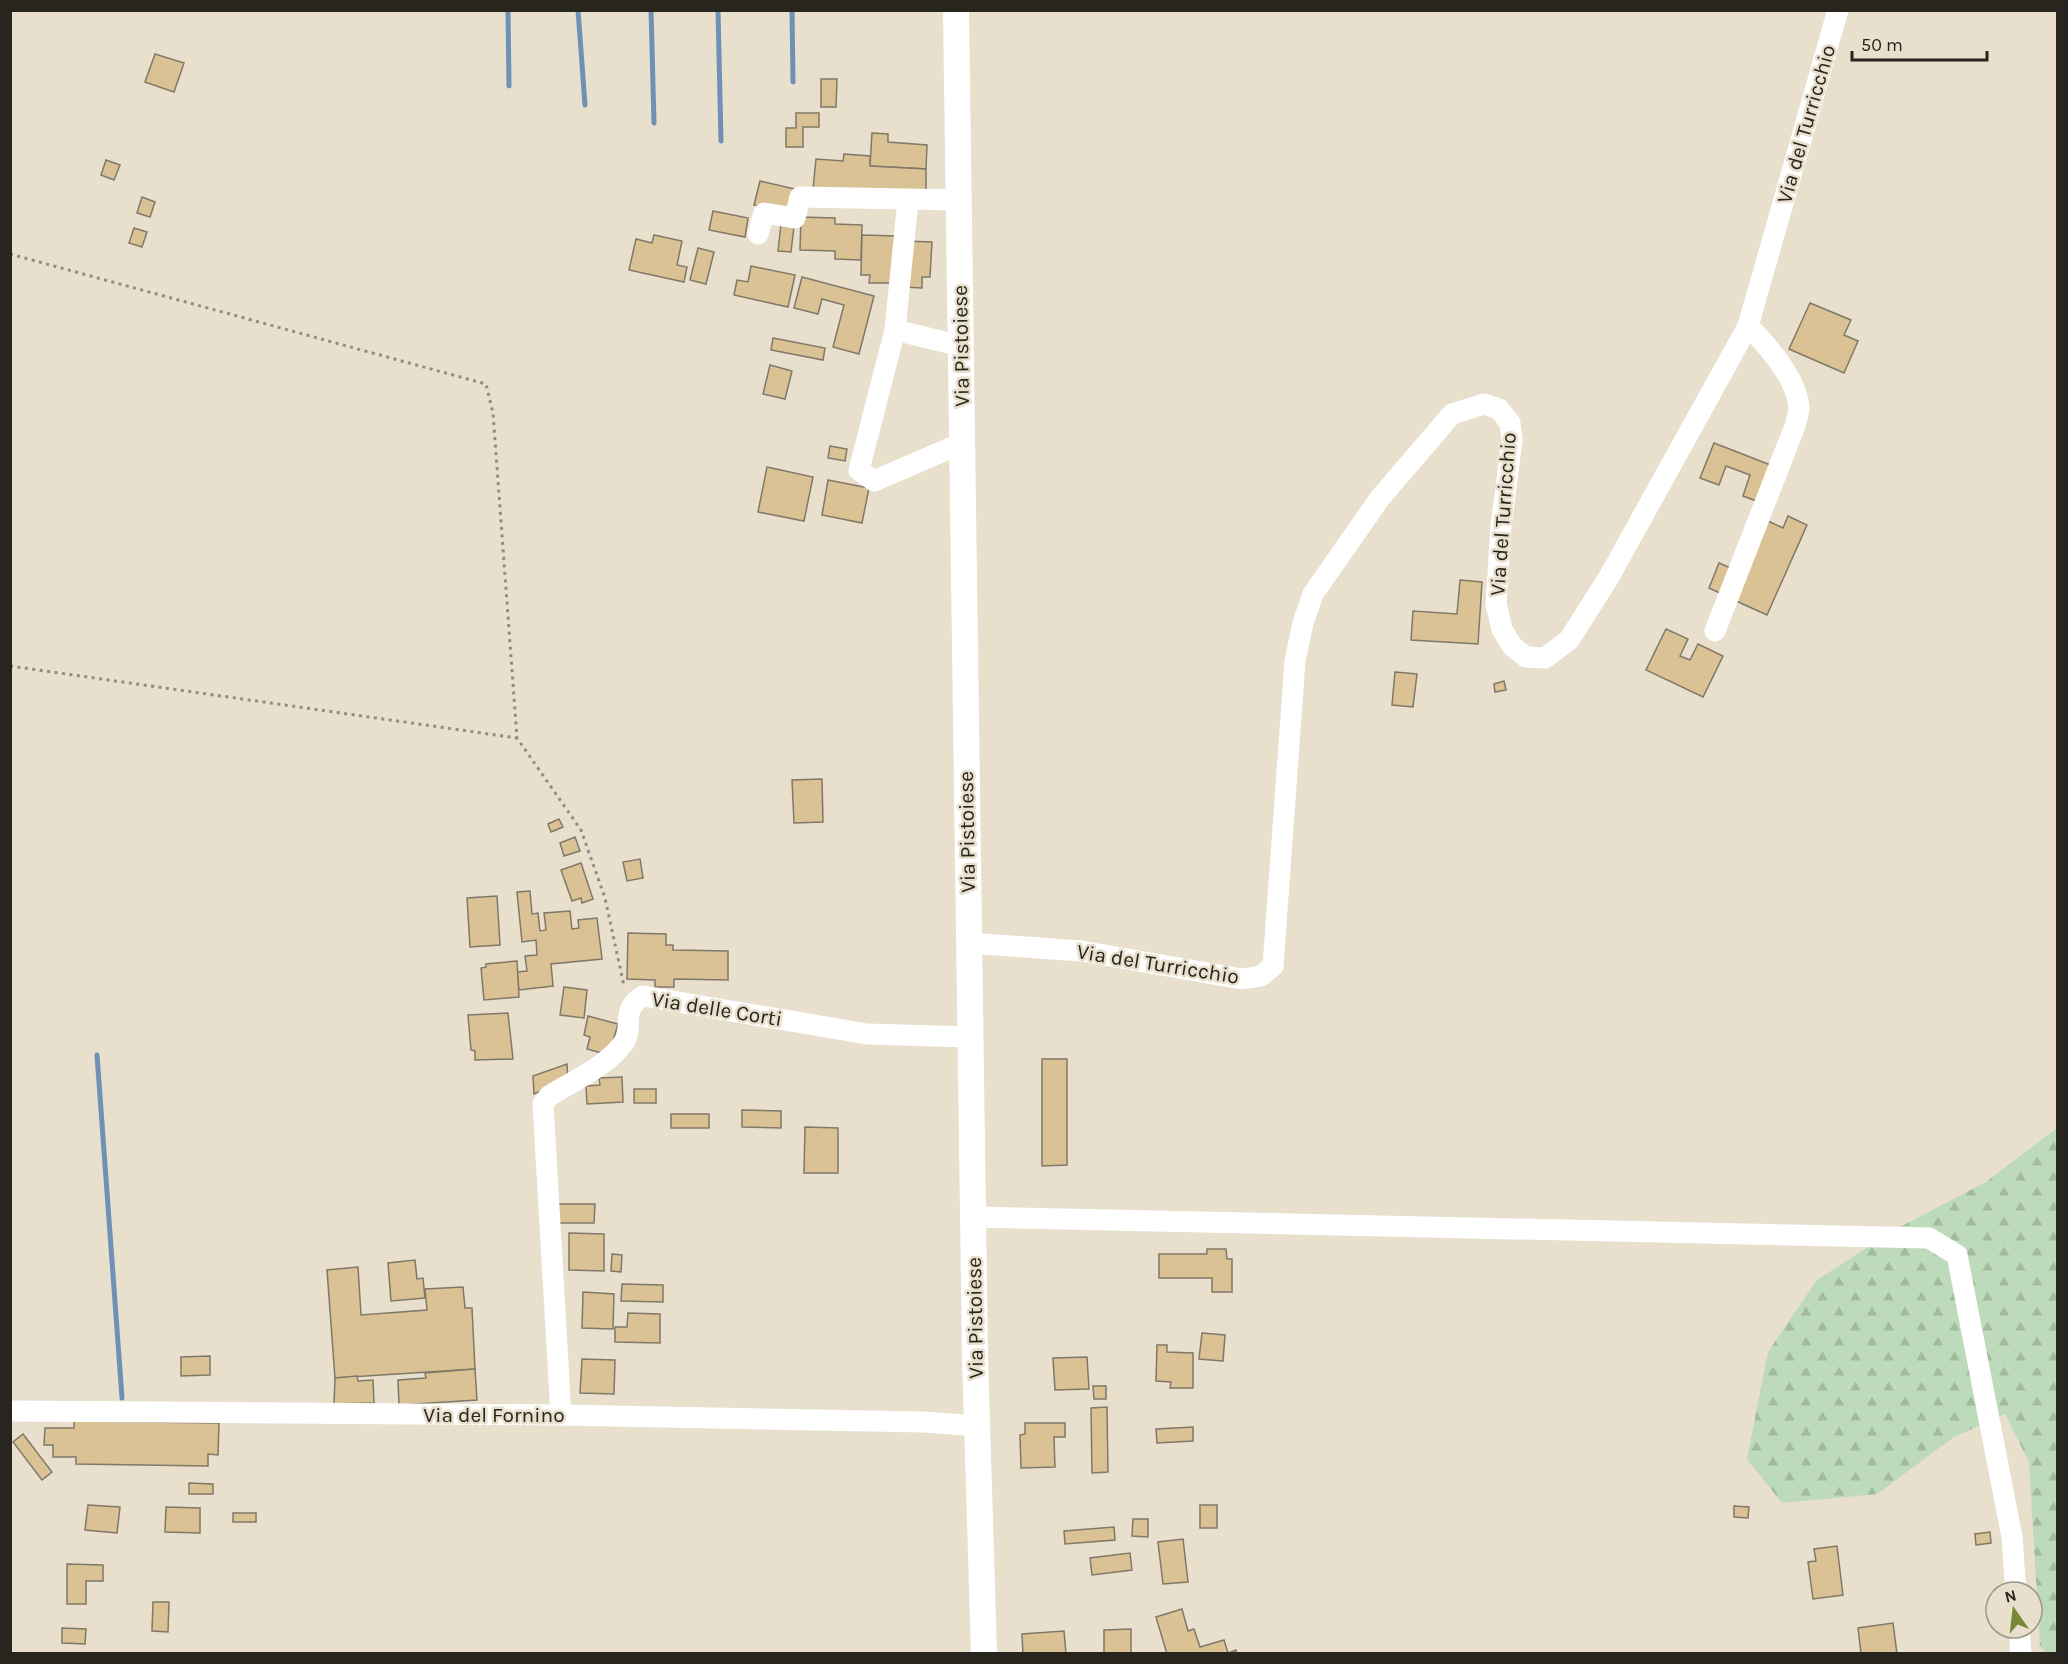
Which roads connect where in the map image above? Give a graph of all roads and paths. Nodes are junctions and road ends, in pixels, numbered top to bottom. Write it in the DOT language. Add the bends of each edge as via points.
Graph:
graph roads {
  1 [pos="956,10"];
  2 [pos="1838,10"];
  3 [pos="908,200"];
  4 [pos="959,200"];
  5 [pos="758,234"];
  6 [pos="10,254"];
  7 [pos="1748,326"];
  8 [pos="895,330"];
  9 [pos="961,346"];
  10 [pos="962,443"];
  11 [pos="1715,631"];
  12 [pos="10,666"];
  13 [pos="517,738"];
  14 [pos="969,943"];
  15 [pos="629,1009"];
  16 [pos="970,1037"];
  17 [pos="973,1216"];
  18 [pos="10,1411"];
  19 [pos="561,1415"];
  20 [pos="978,1426"];
  21 [pos="2015,1580"];
  22 [pos="984,1653"];
  1 -- 4 [label="main road, Via Pistoiese"];
  2 -- 7 [label="street, Via del Turricchio"];
  3 -- 4 [label="street"];
  3 -- 5 [label="street" via="800,197 795,218 764,213"];
  3 -- 8 [label="street"];
  4 -- 9 [label="main road, Via Pistoiese"];
  6 -- 13 [label="path" via="486,384 493,413"];
  7 -- 11 [label="street" via="1774,351 1799,407"];
  7 -- 14 [label="street, Via del Turricchio" via="1609,577 1569,640 1545,658 1526,657 1512,646 1502,629 1496,604 1512,440 1510,423 1499,409 1484,404 1452,414 1380,498 1313,594 1303,622 1295,661 1274,966 1261,976 1242,979 1081,951"];
  8 -- 9 [label="street"];
  8 -- 10 [label="street" via="859,470 874,480"];
  9 -- 10 [label="main road, Via Pistoiese"];
  10 -- 14 [label="main road, Via Pistoiese"];
  12 -- 13 [label="path"];
  13 -- 15 [label="path" via="581,830 606,898"];
  14 -- 16 [label="main road, Via Pistoiese"];
  15 -- 16 [label="street, Via delle Corti" via="643,996 867,1034"];
  15 -- 19 [label="street, Via delle Corti" via="625,1042 613,1055 549,1096 543,1104"];
  16 -- 17 [label="main road, Via Pistoiese"];
  17 -- 20 [label="main road, Via Pistoiese"];
  17 -- 21 [label="street" via="1929,1238 1957,1255 2012,1537"];
  18 -- 19 [label="street, Via del Fornino"];
  19 -- 20 [label="street, Via del Fornino"];
  20 -- 22 [label="main road, Via Pistoiese"];
}
